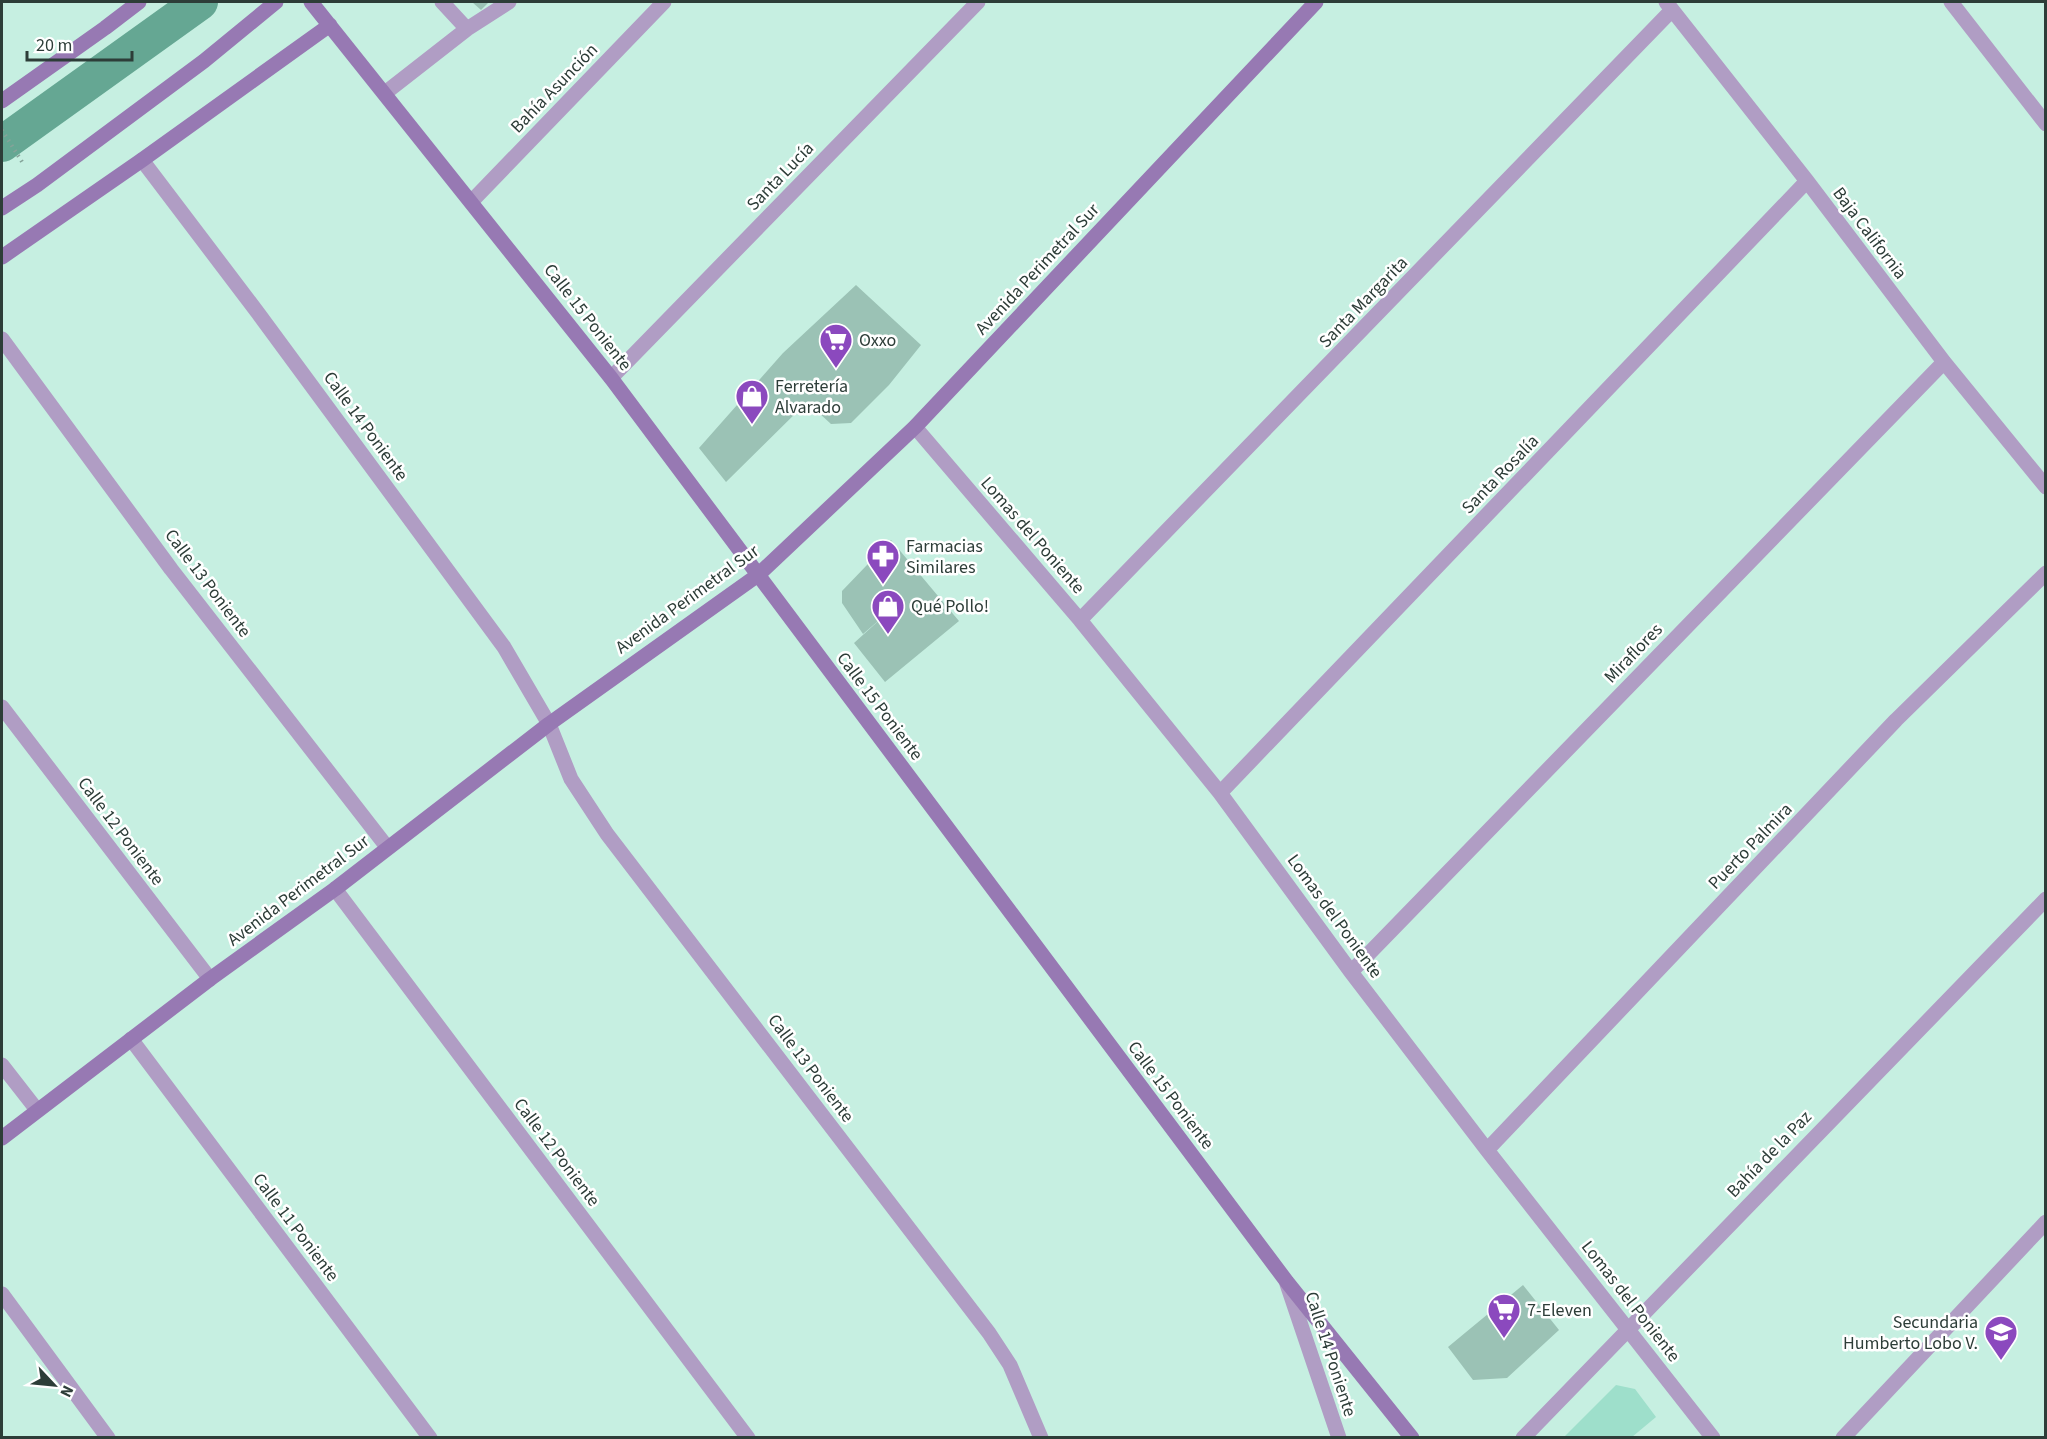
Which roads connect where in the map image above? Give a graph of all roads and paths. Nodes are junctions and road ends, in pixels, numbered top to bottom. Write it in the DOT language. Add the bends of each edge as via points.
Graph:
graph roads {
  1 [pos="139,2"];
  2 [pos="276,2"];
  3 [pos="311,2"];
  4 [pos="442,2"];
  5 [pos="508,2"];
  6 [pos="664,2"];
  7 [pos="978,2"];
  8 [pos="1316,2"];
  9 [pos="1951,2"];
  10 [pos="1669,6"];
  11 [pos="330,25"];
  12 [pos="467,29"];
  13 [pos="385,93"];
  14 [pos="2,101"];
  15 [pos="2046,124"];
  16 [pos="2,130"];
  17 [pos="142,160"];
  18 [pos="1807,181"];
  19 [pos="38,185"];
  20 [pos="472,201"];
  21 [pos="2,208"];
  22 [pos="2,257"];
  23 [pos="2,339"];
  24 [pos="1944,362"];
  25 [pos="611,378"];
  26 [pos="915,427"];
  27 [pos="2046,487"];
  28 [pos="2046,573"];
  29 [pos="758,575"];
  30 [pos="1080,620"];
  31 [pos="2,707"];
  32 [pos="549,724"];
  33 [pos="1220,793"];
  34 [pos="387,847"];
  35 [pos="335,889"];
  36 [pos="2046,899"];
  37 [pos="1351,972"];
  38 [pos="210,979"];
  39 [pos="131,1039"];
  40 [pos="2,1065"];
  41 [pos="37,1110"];
  42 [pos="2,1138"];
  43 [pos="1487,1150"];
  44 [pos="2046,1222"];
  45 [pos="1287,1282"];
  46 [pos="2,1294"];
  47 [pos="1627,1328"];
  48 [pos="108,1437"];
  49 [pos="430,1437"];
  50 [pos="748,1437"];
  51 [pos="1041,1437"];
  52 [pos="1338,1437"];
  53 [pos="1412,1437"];
  54 [pos="1523,1437"];
  55 [pos="1713,1437"];
  56 [pos="1843,1437"];
  1 -- 14 [label="street"];
  2 -- 19 [label="street"];
  3 -- 11 [label="street, Calle 15 Poniente"];
  4 -- 12 [label="street"];
  5 -- 12 [label="street"];
  6 -- 20 [label="street, Bahía Asunción"];
  7 -- 25 [label="street, Santa Lucía"];
  8 -- 26 [label="street, Avenida Perimetral Sur"];
  9 -- 15 [label="street"];
  10 -- 18 [label="street, Baja California"];
  10 -- 30 [label="street, Santa Margarita"];
  11 -- 13 [label="street, Calle 15 Poniente"];
  11 -- 17 [label="street"];
  12 -- 13 [label="street"];
  13 -- 20 [label="street, Calle 15 Poniente"];
  16 -- 19 [label="path"];
  17 -- 22 [label="street"];
  17 -- 32 [label="street, Calle 14 Poniente" via="497,638"];
  18 -- 24 [label="street, Baja California"];
  18 -- 33 [label="street, Santa Rosalía"];
  19 -- 21 [label="street"];
  20 -- 25 [label="street, Calle 15 Poniente"];
  23 -- 34 [label="street, Calle 13 Poniente" via="171,569"];
  24 -- 27 [label="street, Baja California"];
  24 -- 37 [label="street, Miraflores"];
  25 -- 29 [label="street, Calle 15 Poniente"];
  26 -- 29 [label="street, Avenida Perimetral Sur"];
  26 -- 30 [label="street, Lomas del Poniente"];
  28 -- 43 [label="street, Puerto Palmira" via="1896,720"];
  29 -- 32 [label="street, Avenida Perimetral Sur"];
  29 -- 45 [label="street, Calle 15 Poniente"];
  30 -- 33 [label="street, Lomas del Poniente"];
  31 -- 38 [label="street, Calle 12 Poniente"];
  32 -- 34 [label="street, Avenida Perimetral Sur"];
  32 -- 51 [label="street, Calle 13 Poniente" via="571,779 607,834 989,1333 1010,1365"];
  33 -- 37 [label="street, Lomas del Poniente"];
  34 -- 35 [label="street, Avenida Perimetral Sur"];
  35 -- 38 [label="street, Avenida Perimetral Sur"];
  35 -- 50 [label="street, Calle 12 Poniente"];
  36 -- 47 [label="street, Bahía de la Paz"];
  37 -- 43 [label="street, Lomas del Poniente"];
  38 -- 39 [label="street, Avenida Perimetral Sur"];
  39 -- 41 [label="street, Avenida Perimetral Sur"];
  39 -- 49 [label="street, Calle 11 Poniente"];
  40 -- 41 [label="street"];
  41 -- 42 [label="street, Avenida Perimetral Sur"];
  43 -- 47 [label="street, Lomas del Poniente"];
  44 -- 56 [label="street"];
  45 -- 52 [label="street, Calle 14 Poniente"];
  45 -- 53 [label="street, Calle 15 Poniente"];
  46 -- 48 [label="street"];
  47 -- 54 [label="street, Bahía de la Paz"];
  47 -- 55 [label="street, Lomas del Poniente"];
}
